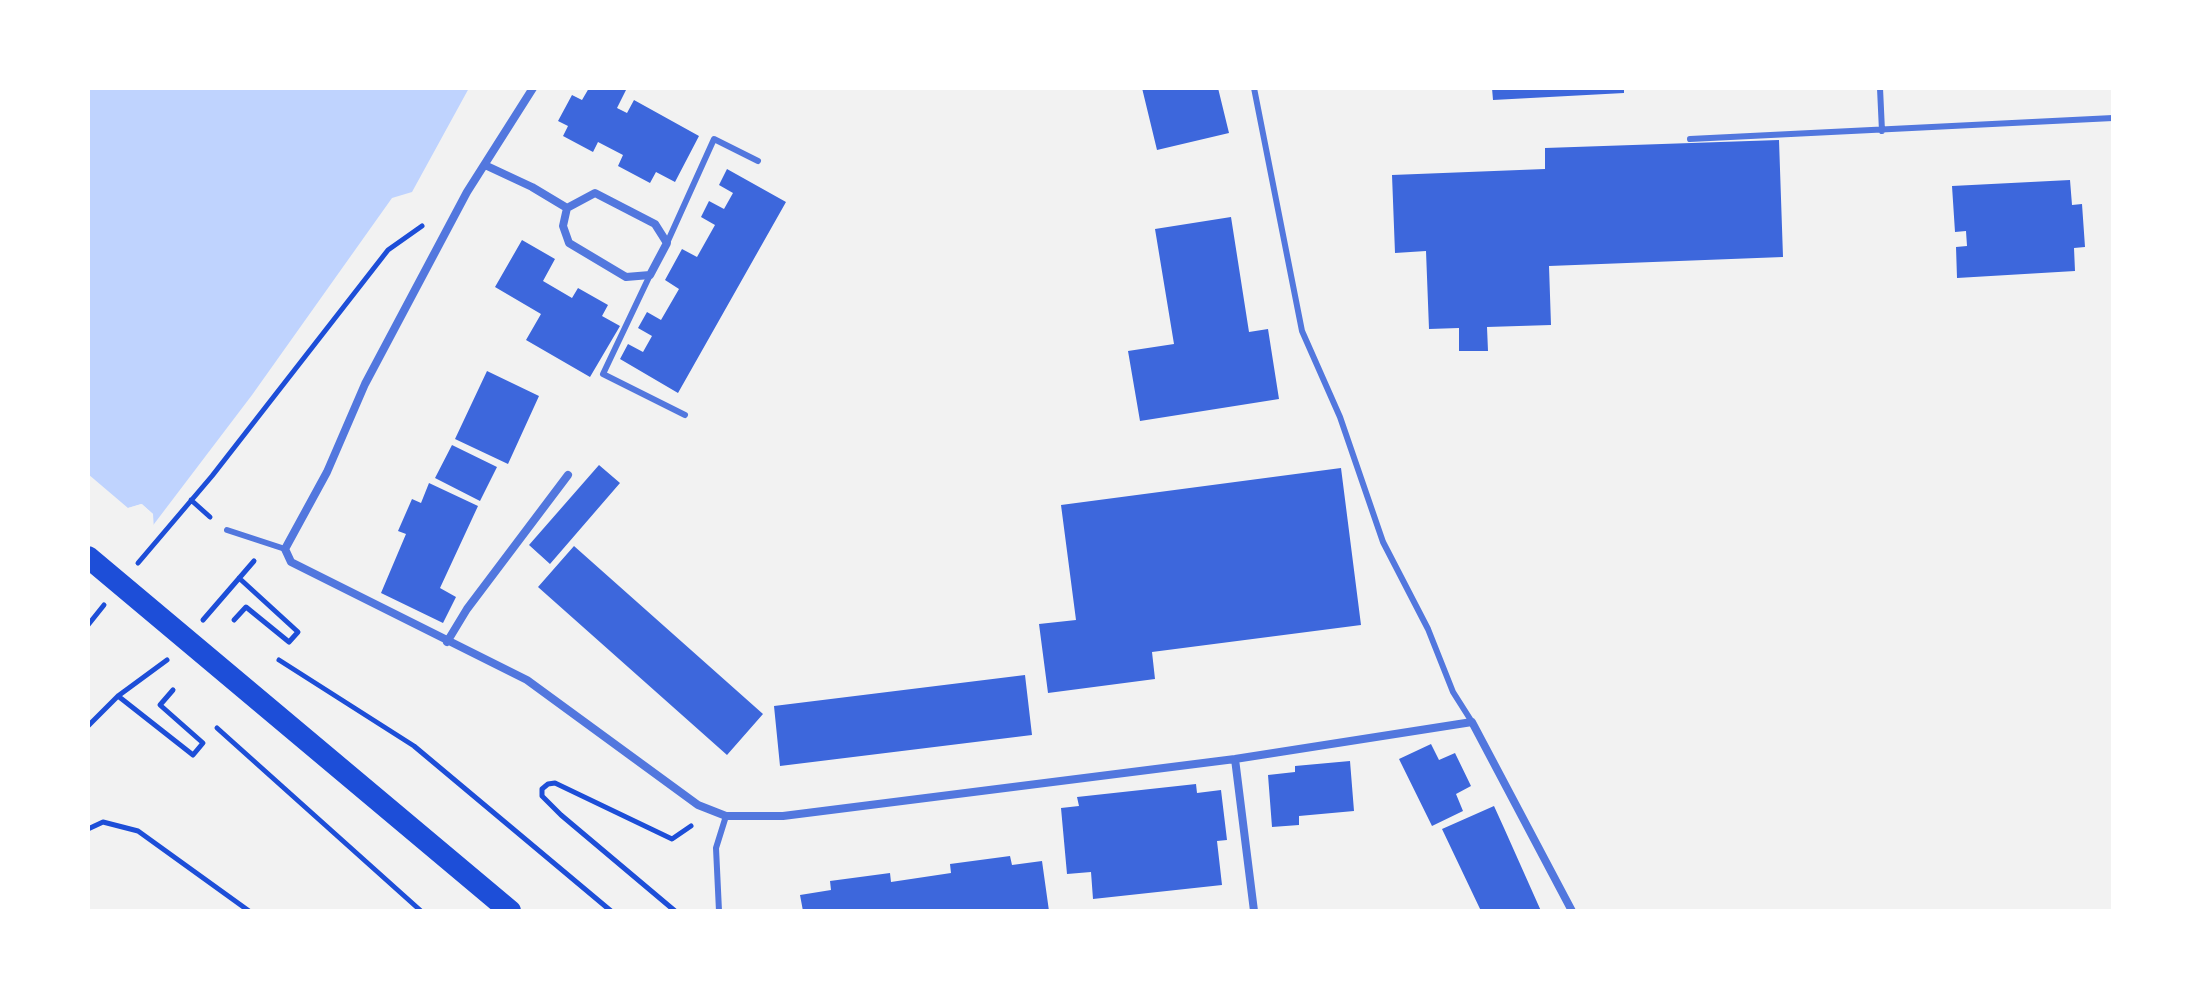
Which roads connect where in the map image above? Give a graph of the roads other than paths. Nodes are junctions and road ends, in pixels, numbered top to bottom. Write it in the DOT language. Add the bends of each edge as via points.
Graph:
graph roads {
  1 [pos="533,88"];
  2 [pos="1254,88"];
  3 [pos="1880,88"];
  4 [pos="2113,118"];
  5 [pos="1882,131"];
  6 [pos="1690,139"];
  7 [pos="758,161"];
  8 [pos="487,166"];
  9 [pos="567,208"];
  10 [pos="667,243"];
  11 [pos="650,275"];
  12 [pos="685,415"];
  13 [pos="568,475"];
  14 [pos="227,530"];
  15 [pos="285,549"];
  16 [pos="88,557"];
  17 [pos="447,642"];
  18 [pos="1472,722"];
  19 [pos="1235,759"];
  20 [pos="726,816"];
  21 [pos="510,911"];
  22 [pos="719,911"];
  23 [pos="1254,911"];
  24 [pos="1572,911"];
  1 -- 8 [label="street"];
  2 -- 18 [label="lane" via="1302,331 1340,417 1383,542"];
  3 -- 5 [label="lane"];
  4 -- 5 [label="lane"];
  5 -- 6 [label="lane"];
  7 -- 10 [label="lane" via="714,139"];
  8 -- 9 [label="street"];
  8 -- 15 [label="street" via="467,192 365,384 327,472"];
  9 -- 10 [label="street" via="595,193 655,224"];
  9 -- 11 [label="street" via="563,226 569,243 626,277"];
  10 -- 11 [label="street"];
  11 -- 12 [label="lane" via="603,374"];
  13 -- 17 [label="street"];
  14 -- 15 [label="lane"];
  15 -- 17 [label="street" via="291,562"];
  16 -- 21 [label="highway"];
  17 -- 20 [label="street" via="527,680 698,805"];
  18 -- 19 [label="street"];
  18 -- 24 [label="street"];
  19 -- 20 [label="street" via="783,816"];
  19 -- 23 [label="street"];
  20 -- 22 [label="lane" via="716,848"];
}
